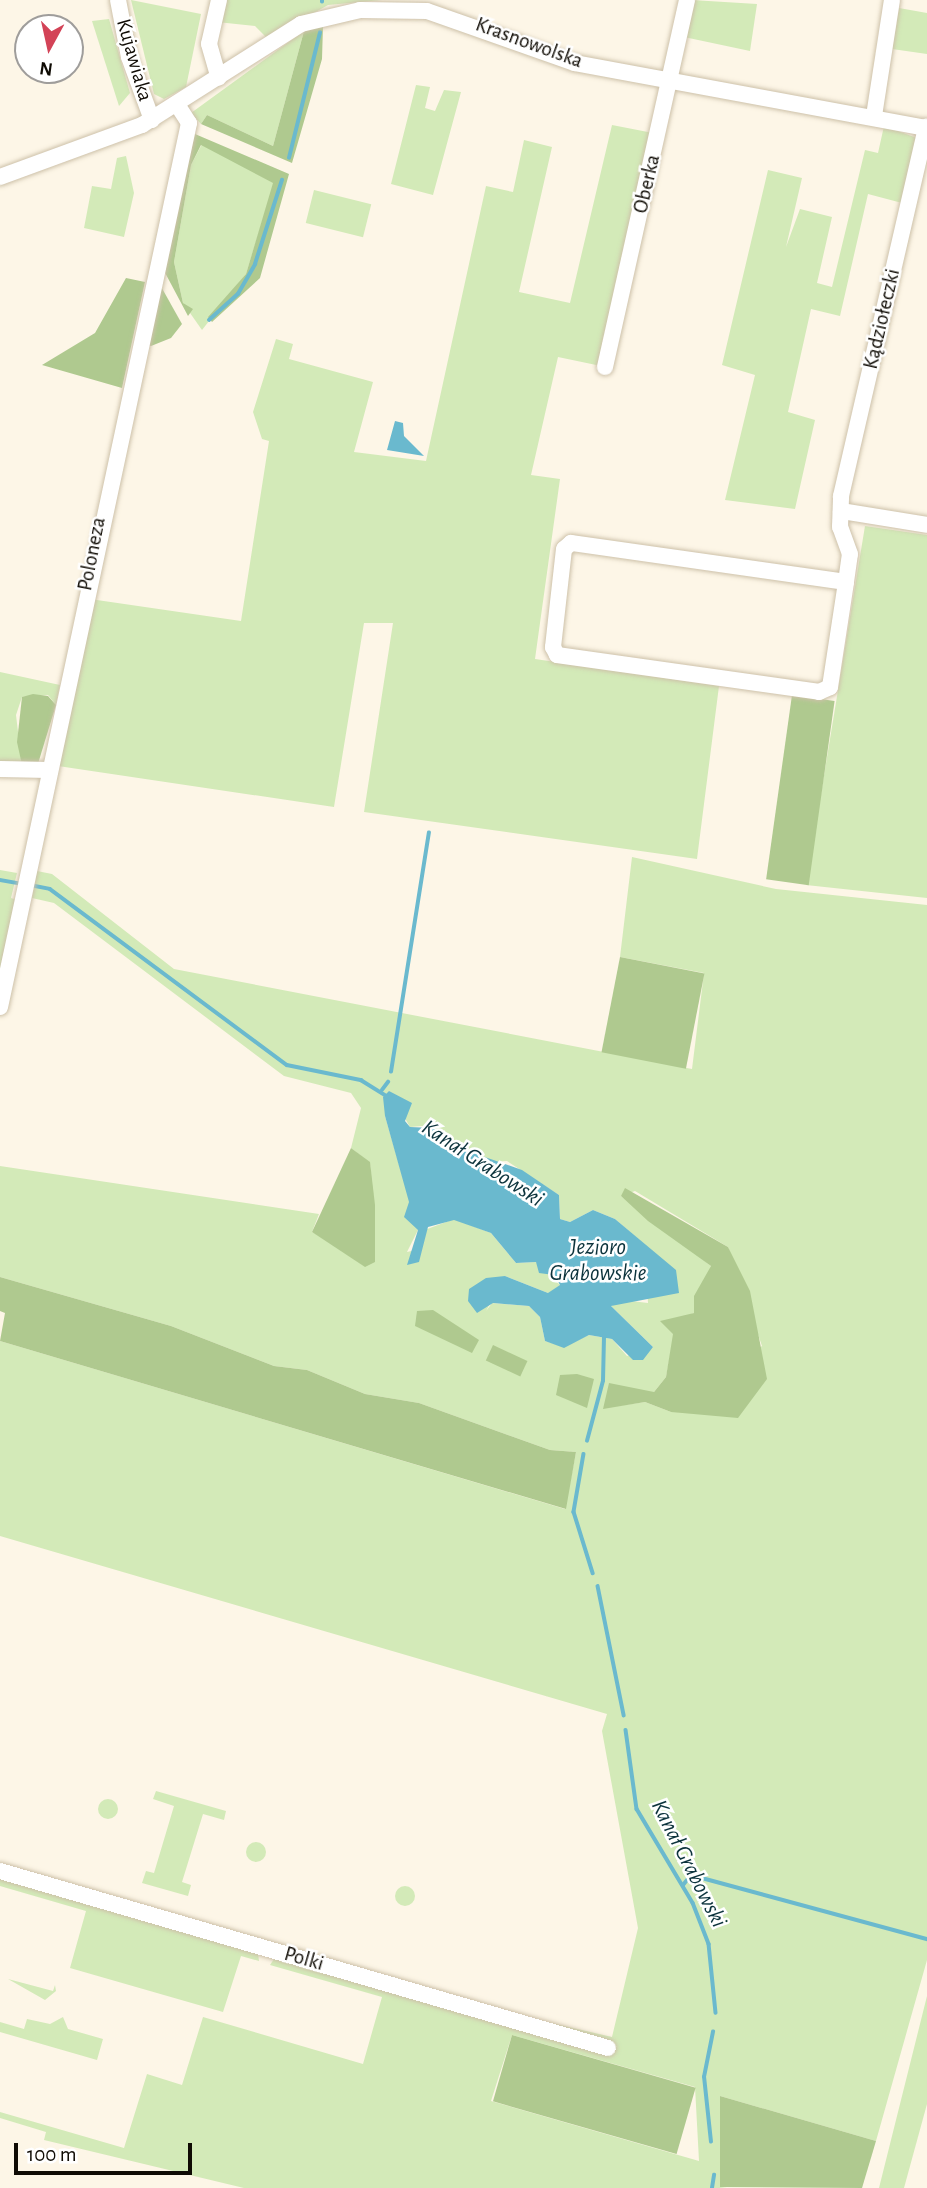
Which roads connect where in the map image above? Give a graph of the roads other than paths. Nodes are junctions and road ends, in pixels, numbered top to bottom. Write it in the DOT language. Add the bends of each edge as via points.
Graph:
graph roads {
  1 [pos="118,0"];
  2 [pos="219,0"];
  3 [pos="687,0"];
  4 [pos="892,0"];
  5 [pos="219,78"];
  6 [pos="669,79"];
  7 [pos="178,106"];
  8 [pos="874,116"];
  9 [pos="152,120"];
  10 [pos="926,127"];
  11 [pos="0,177"];
  12 [pos="605,367"];
  13 [pos="841,511"];
  14 [pos="927,525"];
  15 [pos="846,582"];
  16 [pos="0,769"];
  17 [pos="49,770"];
  18 [pos="0,1007"];
  19 [pos="0,1871"];
  20 [pos="608,2048"];
  1 -- 9 [label="street, Kujawiaka" via="129,57"];
  2 -- 5 [label="street" via="209,44"];
  3 -- 6 [label="street, Oberka"];
  4 -- 8 [label="street"];
  5 -- 6 [label="street, Krasnowolska" via="313,18 409,9 468,21 568,61"];
  5 -- 7 [label="street, Krasnowolska"];
  6 -- 8 [label="street, Krasnowolska"];
  6 -- 12 [label="street, Oberka"];
  7 -- 9 [label="street, Krasnowolska"];
  7 -- 17 [label="street, Poloneza" via="189,123"];
  8 -- 10 [label="street, Krasnowolska"];
  9 -- 11 [label="street, Krasnowolska"];
  10 -- 13 [label="street, Kądziołeczki"];
  13 -- 14 [label="street"];
  13 -- 15 [label="street" via="850,554"];
  15 -- 15 [label="street" via="825,692 557,655 552,646 564,549 571,543"];
  16 -- 17 [label="street"];
  17 -- 18 [label="street, Poloneza"];
  19 -- 20 [label="street, Polki"];
}
